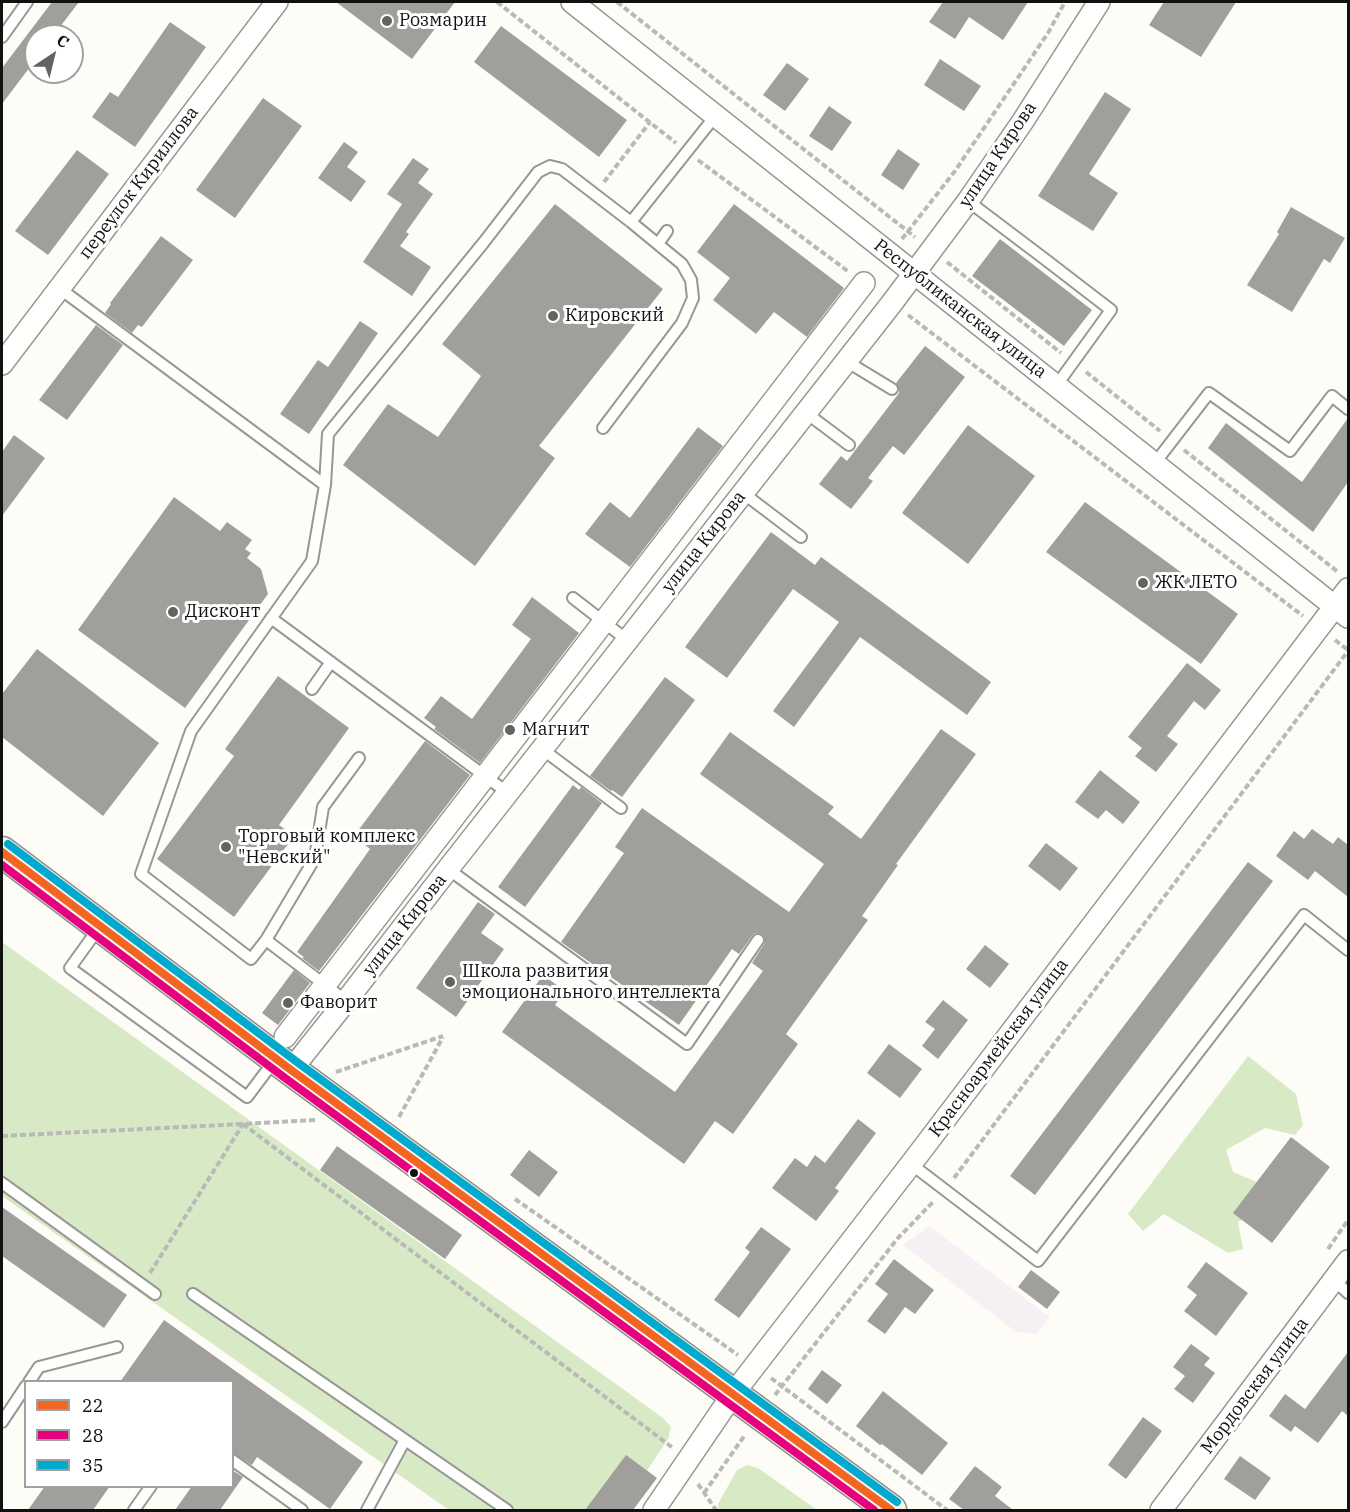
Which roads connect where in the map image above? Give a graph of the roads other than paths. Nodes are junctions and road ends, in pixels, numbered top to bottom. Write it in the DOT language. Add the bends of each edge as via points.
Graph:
graph roads {
  1 [pos="27,2"];
  2 [pos="277,2"];
  3 [pos="572,2"];
  4 [pos="1099,2"];
  5 [pos="2,37"];
  6 [pos="716,115"];
  7 [pos="968,201"];
  8 [pos="631,222"];
  9 [pos="667,231"];
  10 [pos="658,244"];
  11 [pos="915,273"];
  12 [pos="864,283"];
  13 [pos="59,288"];
  14 [pos="846,361"];
  15 [pos="2,364"];
  16 [pos="1056,386"];
  17 [pos="892,388"];
  18 [pos="1348,409"];
  19 [pos="806,412"];
  20 [pos="603,428"];
  21 [pos="849,445"];
  22 [pos="1155,464"];
  23 [pos="325,485"];
  24 [pos="742,493"];
  25 [pos="801,537"];
  26 [pos="1344,581"];
  27 [pos="573,598"];
  28 [pos="1342,612"];
  29 [pos="272,618"];
  30 [pos="627,640"];
  31 [pos="331,662"];
  32 [pos="312,689"];
  33 [pos="542,749"];
  34 [pos="359,758"];
  35 [pos="485,776"];
  36 [pos="508,792"];
  37 [pos="621,808"];
  38 [pos="2,852"];
  39 [pos="448,869"];
  40 [pos="100,926"];
  41 [pos="266,940"];
  42 [pos="758,940"];
  43 [pos="1348,950"];
  44 [pos="325,985"];
  45 [pos="346,1001"];
  46 [pos="284,1055"];
  47 [pos="911,1164"];
  48 [pos="2,1183"];
  49 [pos="1348,1261"];
  50 [pos="1341,1286"];
  51 [pos="155,1293"];
  52 [pos="193,1294"];
  53 [pos="117,1347"];
  54 [pos="30,1380"];
  55 [pos="24,1389"];
  56 [pos="733,1394"];
  57 [pos="2,1422"];
  58 [pos="405,1440"];
  59 [pos="234,1461"];
  60 [pos="149,1488"];
  61 [pos="134,1510"];
  62 [pos="302,1510"];
  63 [pos="368,1510"];
  64 [pos="507,1510"];
  65 [pos="654,1510"];
  66 [pos="891,1510"];
  67 [pos="1161,1510"];
  1 -- 5 [label="lane"];
  2 -- 13 [label="street, переулок Кириллова"];
  3 -- 6 [label="street, Республиканская улица"];
  4 -- 7 [label="street, улица Кирова"];
  6 -- 8 [label="lane"];
  6 -- 11 [label="street, Республиканская улица"];
  7 -- 11 [label="street, улица Кирова"];
  7 -- 16 [label="lane" via="1111,310"];
  8 -- 10 [label="lane"];
  8 -- 23 [label="lane" via="562,169 550,166 538,172 328,434"];
  9 -- 10 [label="lane"];
  10 -- 20 [label="lane" via="682,264 691,280 693,298 682,323"];
  11 -- 14 [label="street, улица Кирова"];
  11 -- 16 [label="street, Республиканская улица"];
  12 -- 35 [label="street"];
  13 -- 15 [label="street, переулок Кириллова"];
  13 -- 23 [label="lane"];
  14 -- 17 [label="lane"];
  14 -- 19 [label="street, улица Кирова"];
  16 -- 22 [label="street, Республиканская улица"];
  18 -- 22 [label="lane" via="1332,396 1290,451 1209,393"];
  19 -- 21 [label="lane"];
  19 -- 24 [label="street, улица Кирова"];
  22 -- 28 [label="street, Республиканская улица"];
  23 -- 29 [label="lane" via="312,561"];
  24 -- 25 [label="lane"];
  24 -- 30 [label="street, улица Кирова"];
  26 -- 28 [label="street, Красноармейская улица"];
  27 -- 30 [label="lane"];
  28 -- 47 [label="street, Красноармейская улица"];
  29 -- 31 [label="lane"];
  29 -- 41 [label="lane" via="191,731 141,874 252,959"];
  30 -- 33 [label="street, улица Кирова"];
  31 -- 32 [label="lane"];
  31 -- 35 [label="lane"];
  33 -- 36 [label="street, улица Кирова"];
  33 -- 37 [label="lane"];
  34 -- 41 [label="lane" via="323,807 315,858"];
  35 -- 36 [label="lane"];
  35 -- 44 [label="street"];
  36 -- 39 [label="street, улица Кирова"];
  38 -- 40 [label="main road"];
  39 -- 42 [label="lane" via="687,1044"];
  39 -- 45 [label="street, улица Кирова"];
  40 -- 46 [label="main road"];
  40 -- 46 [label="lane" via="70,968 247,1097"];
  41 -- 44 [label="lane"];
  43 -- 47 [label="lane" via="1304,915 1038,1261"];
  44 -- 45 [label="lane"];
  44 -- 46 [label="street"];
  45 -- 46 [label="street, улица Кирова"];
  46 -- 56 [label="main road" via="333,1085"];
  47 -- 56 [label="street, Красноармейская улица"];
  48 -- 51 [label="lane"];
  49 -- 50 [label="street, Мордовская улица"];
  50 -- 67 [label="street, Мордовская улица"];
  52 -- 58 [label="lane"];
  53 -- 54 [label="lane" via="39,1367"];
  55 -- 57 [label="lane"];
  56 -- 65 [label="street, Красноармейская улица"];
  56 -- 66 [label="main road"];
  58 -- 63 [label="lane"];
  58 -- 64 [label="lane"];
  59 -- 62 [label="lane"];
  60 -- 61 [label="lane"];
}
